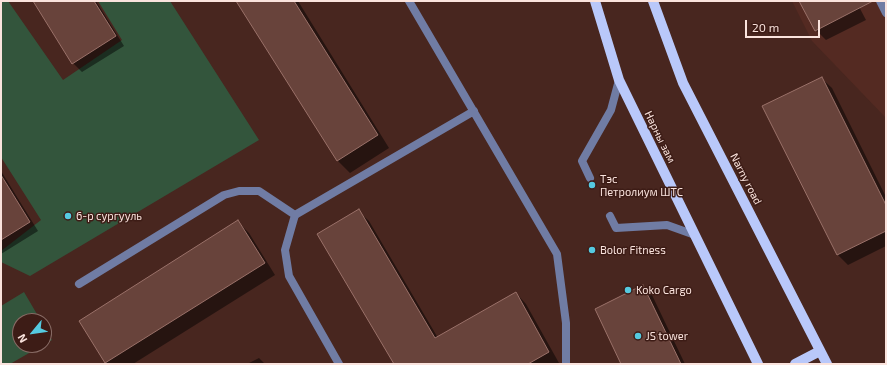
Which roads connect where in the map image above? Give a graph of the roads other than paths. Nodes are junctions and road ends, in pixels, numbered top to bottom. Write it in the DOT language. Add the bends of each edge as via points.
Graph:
graph roads {
  1 [pos="409,1"];
  2 [pos="595,1"];
  3 [pos="653,1"];
  4 [pos="880,1"];
  5 [pos="886,13"];
  6 [pos="619,80"];
  7 [pos="474,110"];
  8 [pos="590,178"];
  9 [pos="295,215"];
  10 [pos="610,216"];
  11 [pos="695,235"];
  12 [pos="79,284"];
  13 [pos="820,351"];
  14 [pos="338,364"];
  15 [pos="566,364"];
  16 [pos="758,364"];
  17 [pos="795,364"];
  18 [pos="827,364"];
  1 -- 7 [label="street"];
  2 -- 6 [label="main road, Нарны зам"];
  3 -- 13 [label="main road, Narny road" via="683,83"];
  4 -- 5 [label="street"];
  6 -- 8 [label="street" via="611,110 582,161"];
  6 -- 11 [label="main road, Нарны зам"];
  7 -- 9 [label="street"];
  7 -- 15 [label="street" via="557,254 566,323"];
  9 -- 12 [label="street" via="259,191 239,191 224,195"];
  9 -- 14 [label="street" via="285,250 289,276"];
  10 -- 11 [label="street" via="616,228 667,225"];
  11 -- 16 [label="main road, Нарны зам"];
  13 -- 17 [label="main road"];
  13 -- 18 [label="main road, Narny road"];
}
